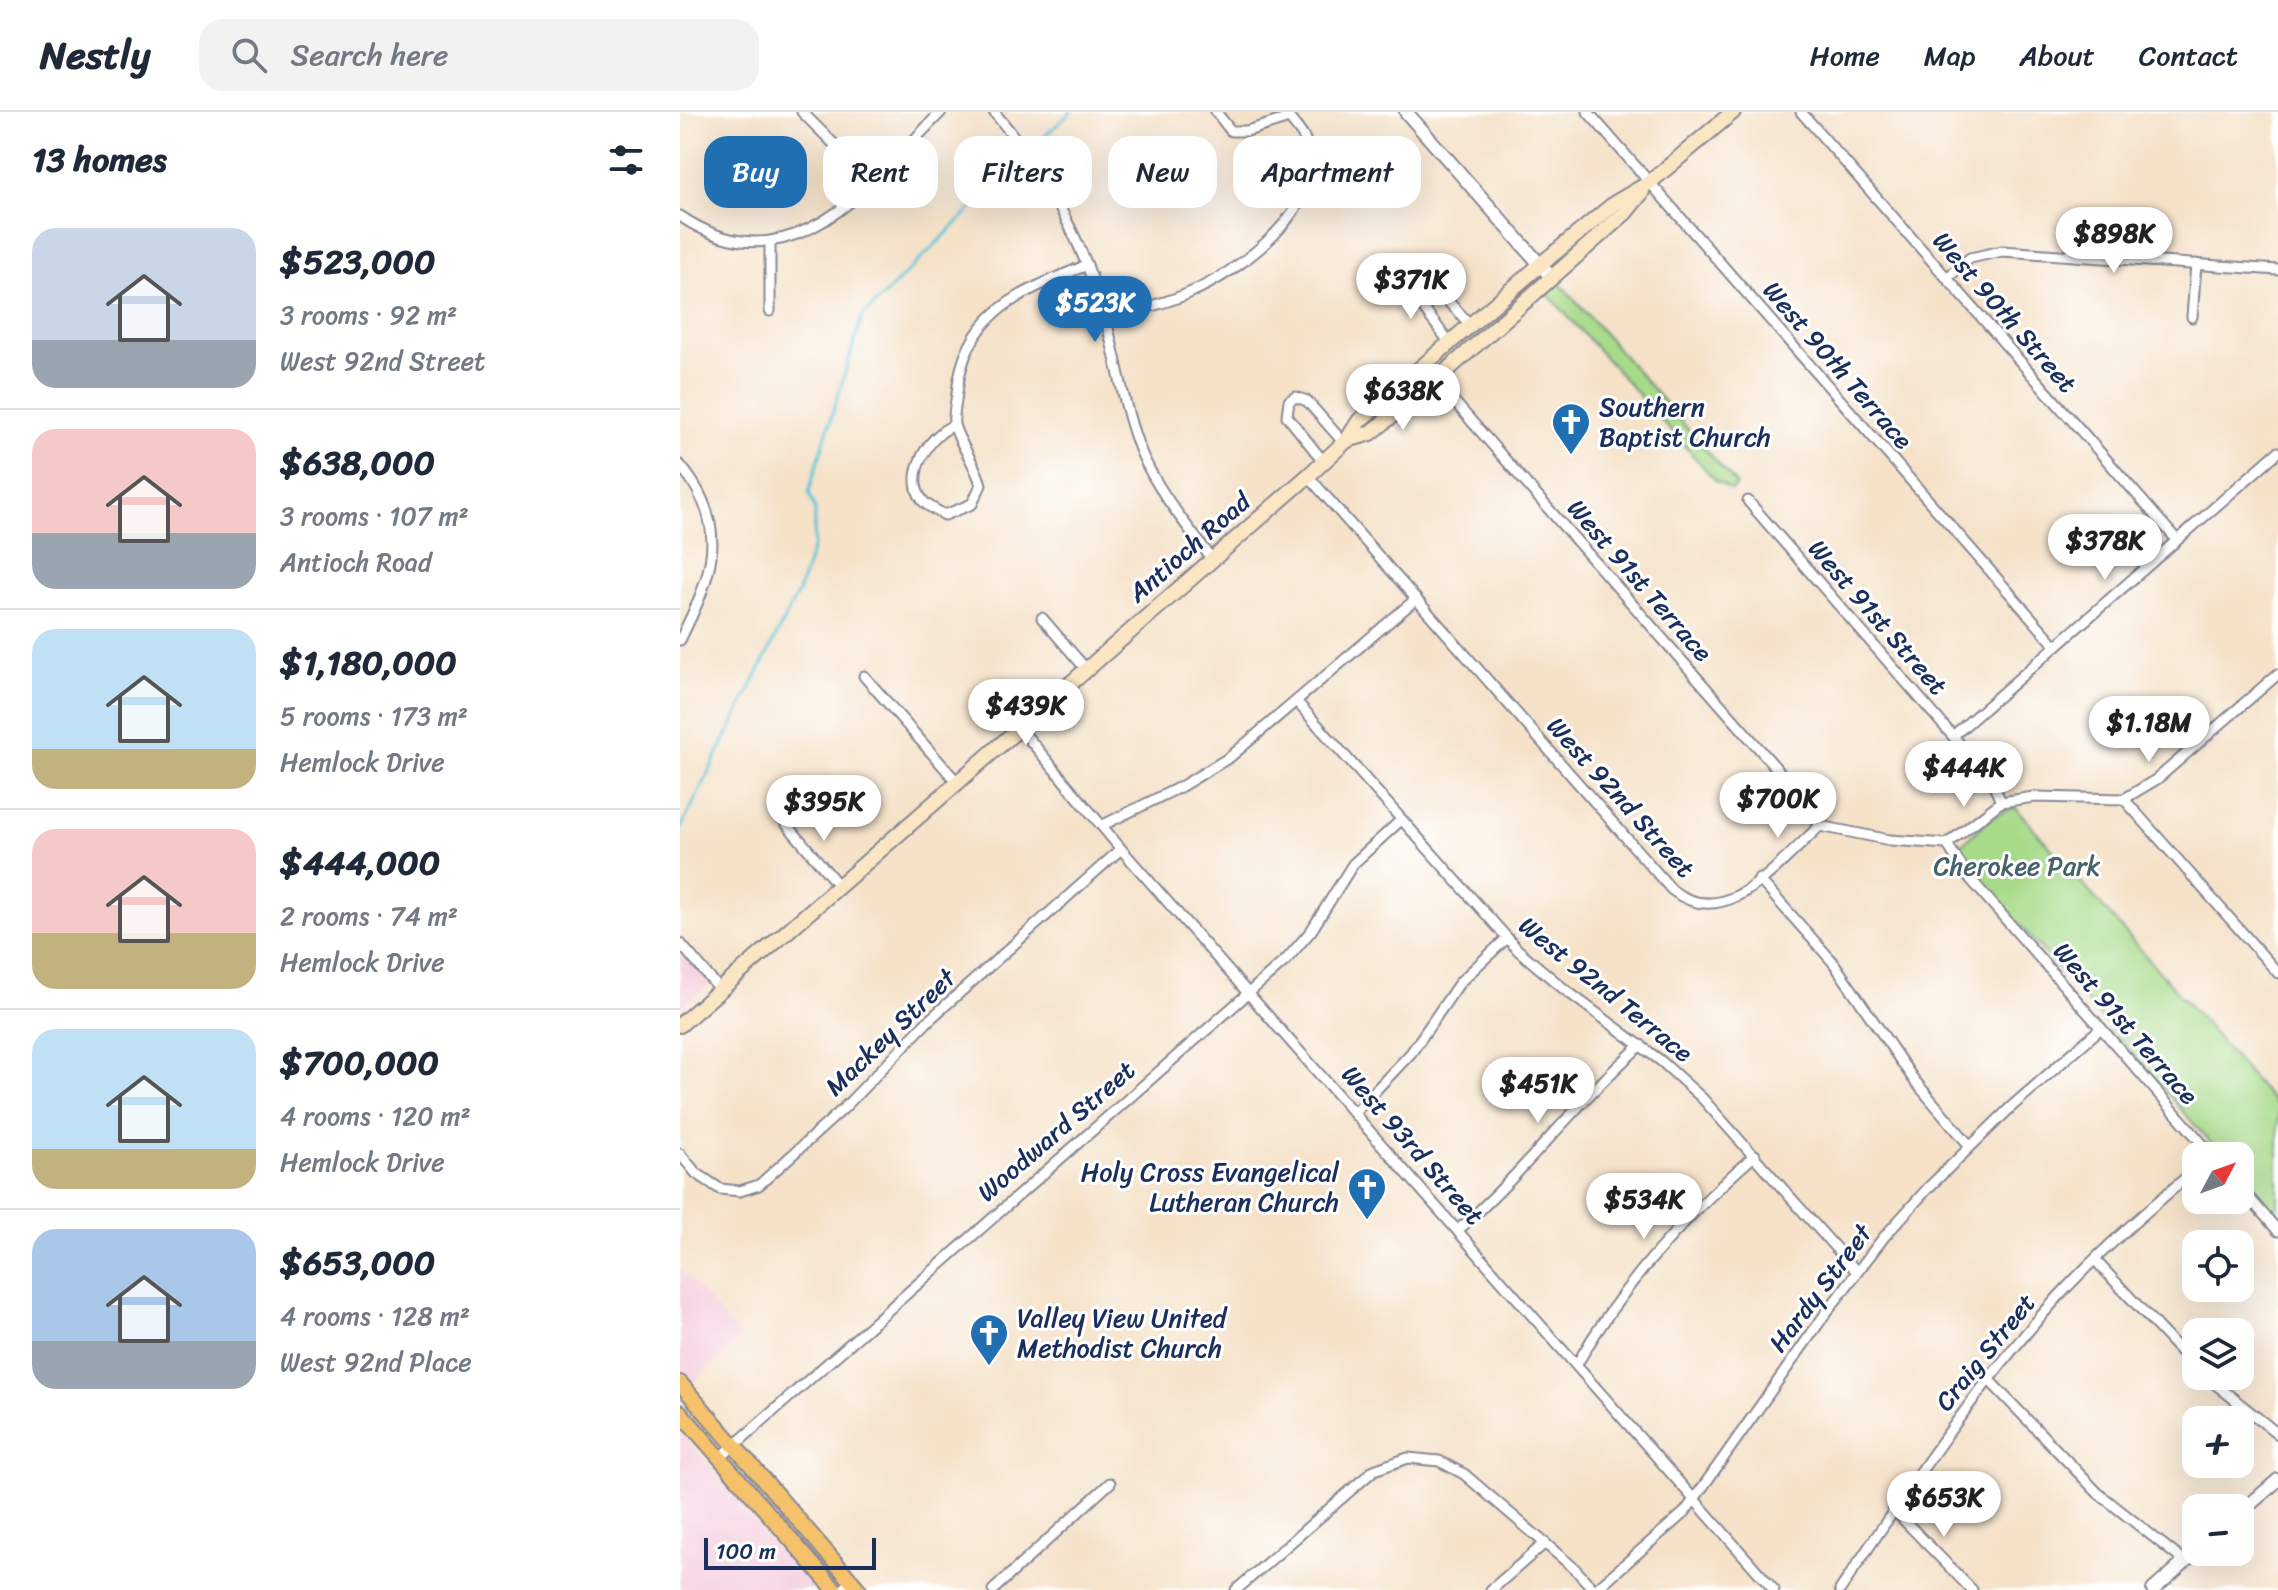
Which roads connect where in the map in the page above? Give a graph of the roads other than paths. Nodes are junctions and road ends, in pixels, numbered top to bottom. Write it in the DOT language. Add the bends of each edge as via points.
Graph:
graph roads {
  1 [pos="802,112"];
  2 [pos="941,112"];
  3 [pos="994,112"];
  4 [pos="1216,112"];
  5 [pos="1406,112"];
  6 [pos="1588,112"];
  7 [pos="1733,112"];
  8 [pos="1801,112"];
  9 [pos="1287,115"];
  10 [pos="826,136"];
  11 [pos="917,136"];
  12 [pos="1649,183"];
  13 [pos="843,208"];
  14 [pos="680,216"];
  15 [pos="770,242"];
  16 [pos="2196,264"];
  17 [pos="1087,265"];
  18 [pos="1540,265"];
  19 [pos="2278,270"];
  20 [pos="1552,278"];
  21 [pos="1947,278"];
  22 [pos="770,311"];
  23 [pos="2192,317"];
  24 [pos="1105,318"];
  25 [pos="1471,325"];
  26 [pos="1450,343"];
  27 [pos="1423,366"];
  28 [pos="1435,381"];
  29 [pos="954,425"];
  30 [pos="1346,442"];
  31 [pos="2278,452"];
  32 [pos="1323,461"];
  33 [pos="680,465"];
  34 [pos="1308,476"];
  35 [pos="1748,501"];
  36 [pos="2177,540"];
  37 [pos="1212,559"];
  38 [pos="1416,599"];
  39 [pos="1042,618"];
  40 [pos="680,640"];
  41 [pos="2056,646"];
  42 [pos="1085,668"];
  43 [pos="2278,674"];
  44 [pos="864,676"];
  45 [pos="1297,702"];
  46 [pos="1019,727"];
  47 [pos="1953,736"];
  48 [pos="957,782"];
  49 [pos="2124,799"];
  50 [pos="2001,802"];
  51 [pos="1401,820"];
  52 [pos="784,821"];
  53 [pos="1103,825"];
  54 [pos="1820,826"];
  55 [pos="1947,844"];
  56 [pos="1121,849"];
  57 [pos="1759,879"];
  58 [pos="839,886"];
  59 [pos="1507,938"];
  60 [pos="680,943"];
  61 [pos="2278,973"];
  62 [pos="720,990"];
  63 [pos="1250,992"];
  64 [pos="680,1025"];
  65 [pos="2101,1028"];
  66 [pos="1641,1045"];
  67 [pos="1355,1112"];
  68 [pos="2200,1142"];
  69 [pos="1970,1146"];
  70 [pos="680,1154"];
  71 [pos="1755,1155"];
  72 [pos="2182,1182"];
  73 [pos="2254,1203"];
  74 [pos="1458,1230"];
  75 [pos="2278,1231"];
  76 [pos="2095,1260"];
  77 [pos="1857,1272"];
  78 [pos="2182,1353"];
  79 [pos="1577,1364"];
  80 [pos="1988,1379"];
  81 [pos="680,1383"];
  82 [pos="2223,1390"];
  83 [pos="680,1412"];
  84 [pos="2278,1434"];
  85 [pos="734,1444"];
  86 [pos="720,1458"];
  87 [pos="2278,1480"];
  88 [pos="1110,1483"];
  89 [pos="1694,1500"];
  90 [pos="2254,1501"];
  91 [pos="1894,1510"];
  92 [pos="1545,1543"];
  93 [pos="2182,1560"];
  94 [pos="2182,1565"];
  95 [pos="851,1587"];
  96 [pos="835,1590"];
  97 [pos="993,1590"];
  98 [pos="1236,1590"];
  99 [pos="1491,1590"];
  100 [pos="1594,1590"];
  101 [pos="1774,1590"];
  102 [pos="1840,1590"];
  103 [pos="1972,1590"];
  104 [pos="2153,1590"];
  1 -- 10 [label="street"];
  2 -- 11 [label="street"];
  3 -- 17 [label="street" via="1051,191"];
  4 -- 9 [label="street" via="1231,131 1247,131"];
  5 -- 18 [label="street"];
  6 -- 12 [label="street, West 90th Terrace"];
  7 -- 12 [label="main road, Antioch Road"];
  8 -- 21 [label="street, West 90th Street"];
  9 -- 24 [label="street" via="1306,142 1308,171 1301,197 1281,227 1247,259 1208,284"];
  12 -- 18 [label="main road, Antioch Road" via="1615,203"];
  12 -- 20 [label="main road, Antioch Road" via="1625,213"];
  12 -- 41 [label="street, West 90th Terrace"];
  13 -- 15 [label="street" via="807,231"];
  14 -- 15 [label="street" via="720,235"];
  15 -- 22 [label="street"];
  16 -- 19 [label="street"];
  16 -- 21 [label="street" via="2002,251 1970,258"];
  16 -- 23 [label="street"];
  17 -- 24 [label="street"];
  17 -- 29 [label="street" via="1020,295 987,320 958,375"];
  18 -- 20 [label="street"];
  18 -- 25 [label="main road, Antioch Road"];
  20 -- 28 [label="main road, Antioch Road"];
  21 -- 36 [label="street, West 90th Street"];
  24 -- 37 [label="street" via="1140,449 1174,510"];
  25 -- 26 [label="main road, Antioch Road"];
  25 -- 26 [label="street" via="1444,293 1431,284 1421,287 1417,300"];
  26 -- 27 [label="main road, Antioch Road"];
  27 -- 28 [label="street, West 91st Terrace"];
  27 -- 30 [label="main road, Antioch Road" via="1359,421"];
  28 -- 30 [label="main road, Antioch Road" via="1371,433"];
  28 -- 54 [label="street, West 91st Terrace" via="1806,802"];
  29 -- 29 [label="street" via="981,485 972,504 945,515 923,502 917,469 942,430"];
  30 -- 32 [label="main road, Antioch Road"];
  30 -- 32 [label="street" via="1307,401 1289,401 1287,416"];
  31 -- 36 [label="street"];
  32 -- 34 [label="main road, Antioch Road"];
  33 -- 40 [label="street" via="705,504 713,546 709,576"];
  34 -- 37 [label="main road, Antioch Road"];
  34 -- 38 [label="street, West 92nd Street"];
  35 -- 47 [label="street, West 91st Street"];
  36 -- 41 [label="street"];
  37 -- 42 [label="main road, Antioch Road"];
  38 -- 45 [label="street"];
  38 -- 57 [label="street, West 92nd Street" via="1672,890 1697,905 1715,906 1741,895"];
  39 -- 42 [label="street"];
  41 -- 47 [label="street"];
  42 -- 46 [label="main road, Antioch Road"];
  43 -- 49 [label="street" via="2157,779"];
  44 -- 48 [label="street"];
  45 -- 51 [label="street, West 92nd Terrace"];
  45 -- 53 [label="street" via="1206,772"];
  46 -- 48 [label="main road, Antioch Road"];
  46 -- 53 [label="street, West 93rd Street"];
  47 -- 50 [label="street, West 91st Street" via="1992,781"];
  48 -- 58 [label="main road, Antioch Road"];
  49 -- 50 [label="street" via="2034,797"];
  49 -- 61 [label="street"];
  50 -- 55 [label="street"];
  51 -- 59 [label="street, West 92nd Terrace"];
  51 -- 63 [label="street, Woodward Street" via="1353,864 1298,947"];
  52 -- 58 [label="street"];
  53 -- 56 [label="street, West 93rd Street"];
  54 -- 55 [label="street" via="1890,840"];
  54 -- 57 [label="street"];
  55 -- 65 [label="street, West 91st Terrace" via="1967,875"];
  56 -- 63 [label="street, West 93rd Street"];
  56 -- 70 [label="street, Mackey Street" via="928,1021 759,1185 740,1191 720,1189"];
  57 -- 69 [label="street" via="1833,962 1914,1080"];
  58 -- 62 [label="main road, Antioch Road"];
  59 -- 66 [label="street, West 92nd Terrace" via="1564,989"];
  59 -- 67 [label="street" via="1460,982 1411,1053"];
  60 -- 62 [label="street"];
  62 -- 64 [label="main road, Antioch Road"];
  63 -- 67 [label="street, West 93rd Street"];
  63 -- 85 [label="street, Woodward Street"];
  65 -- 68 [label="street, West 91st Terrace"];
  65 -- 69 [label="street, Hardy Street"];
  66 -- 71 [label="street, West 92nd Terrace" via="1702,1098"];
  66 -- 74 [label="street"];
  67 -- 74 [label="street, West 93rd Street"];
  69 -- 77 [label="street, Hardy Street"];
  71 -- 77 [label="street, West 92nd Terrace"];
  71 -- 79 [label="street" via="1655,1254"];
  72 -- 76 [label="street, Craig Street"];
  73 -- 75 [label="street"];
  74 -- 79 [label="street, West 93rd Street"];
  76 -- 78 [label="street"];
  76 -- 80 [label="street, Craig Street"];
  77 -- 89 [label="street, Hardy Street"];
  79 -- 89 [label="street, West 93rd Street"];
  80 -- 91 [label="street, Craig Street"];
  80 -- 93 [label="street" via="2098,1493"];
  81 -- 85 [label="main road"];
  82 -- 84 [label="street"];
  83 -- 86 [label="main road"];
  85 -- 86 [label="street, Woodward Street"];
  85 -- 95 [label="main road"];
  86 -- 96 [label="main road"];
  87 -- 90 [label="street"];
  88 -- 97 [label="street"];
  89 -- 100 [label="street, Hardy Street"];
  89 -- 101 [label="street, West 93rd Street"];
  91 -- 102 [label="street, Craig Street"];
  91 -- 103 [label="street"];
  92 -- 98 [label="street, Hardy Street" via="1464,1474 1439,1461 1408,1458 1374,1470"];
  92 -- 99 [label="street"];
  92 -- 100 [label="street, Hardy Street"];
  94 -- 104 [label="street"];
}
